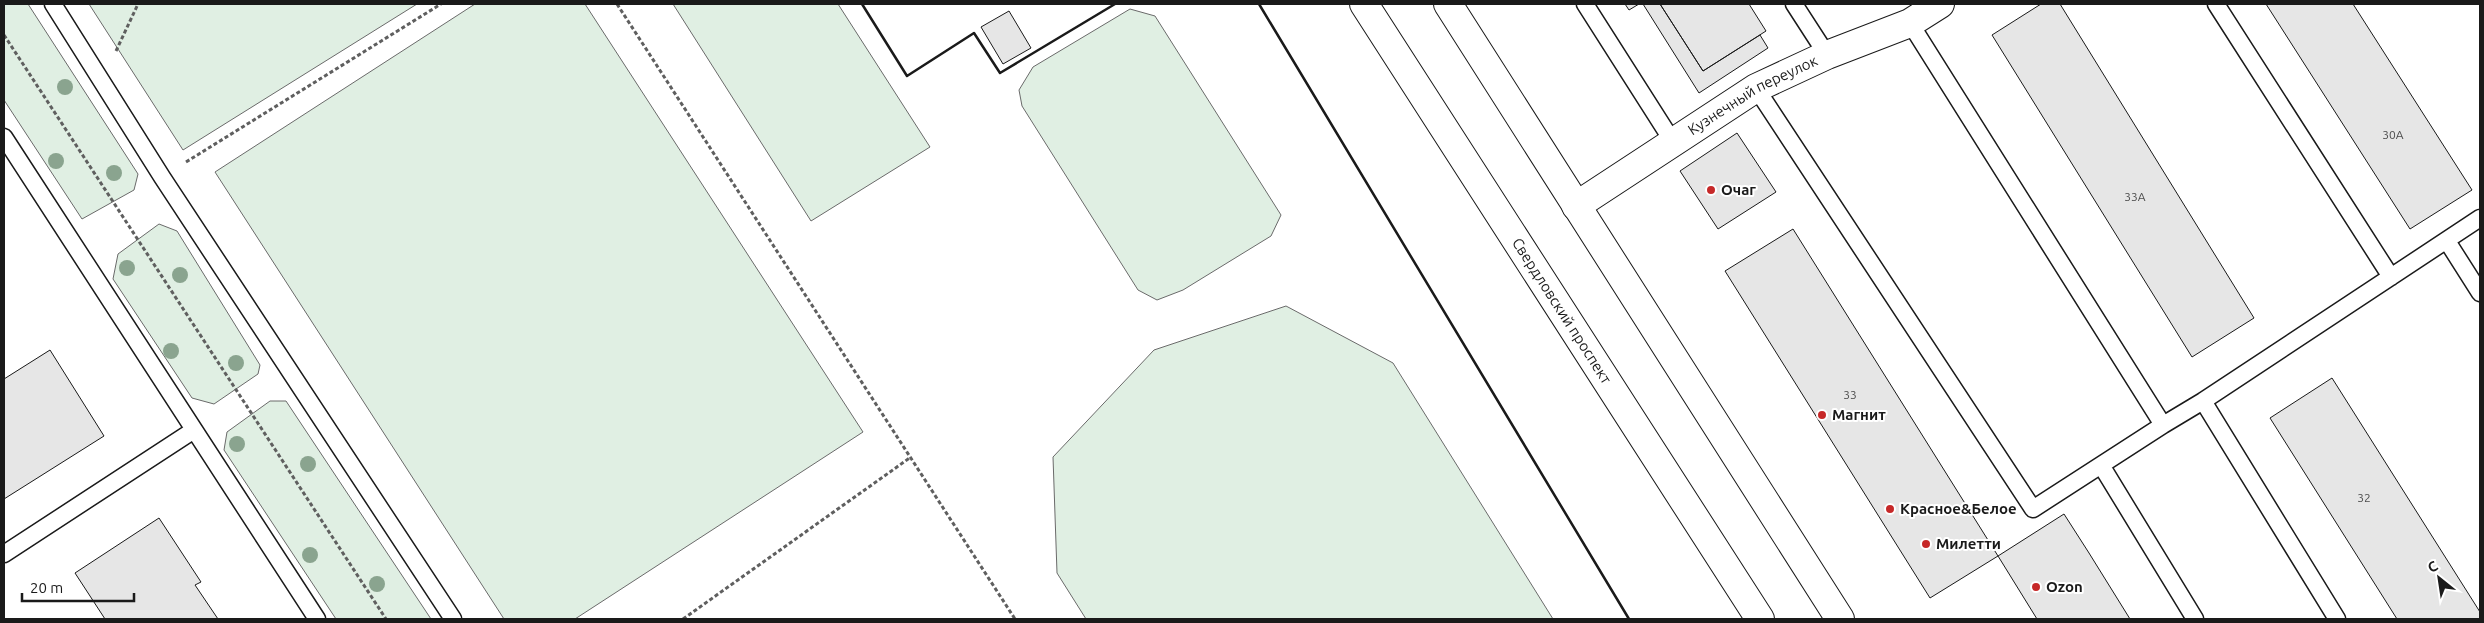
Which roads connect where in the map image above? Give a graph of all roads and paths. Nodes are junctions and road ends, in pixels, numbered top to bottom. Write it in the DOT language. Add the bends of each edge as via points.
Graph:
graph roads {
  1 [pos="53,4"];
  2 [pos="138,4"];
  3 [pos="441,4"];
  4 [pos="618,4"];
  5 [pos="1364,4"];
  6 [pos="1448,4"];
  7 [pos="1585,4"];
  8 [pos="1794,4"];
  9 [pos="1940,4"];
  10 [pos="2216,4"];
  11 [pos="1910,23"];
  12 [pos="4,35"];
  13 [pos="1827,55"];
  14 [pos="102,82"];
  15 [pos="1756,88"];
  16 [pos="4,137"];
  17 [pos="1673,142"];
  18 [pos="162,177"];
  19 [pos="1576,206"];
  20 [pos="2480,218"];
  21 [pos="2448,241"];
  22 [pos="2392,277"];
  23 [pos="2480,293"];
  24 [pos="2203,401"];
  25 [pos="2163,425"];
  26 [pos="194,430"];
  27 [pos="911,458"];
  28 [pos="2101,465"];
  29 [pos="4,554"];
  30 [pos="317,619"];
  31 [pos="386,619"];
  32 [pos="453,619"];
  33 [pos="683,619"];
  34 [pos="1015,619"];
  35 [pos="1760,619"];
  36 [pos="1840,619"];
  37 [pos="2195,619"];
  38 [pos="2336,619"];
  1 -- 14 [label="lane"];
  2 -- 14 [label="path"];
  3 -- 18 [label="path"];
  4 -- 27 [label="path"];
  5 -- 35 [label="main road, Свердловский проспект"];
  6 -- 19 [label="main road"];
  7 -- 17 [label="lane"];
  8 -- 13 [label="lane"];
  9 -- 11 [label="main road, Кузнечный переулок"];
  10 -- 22 [label="lane"];
  11 -- 13 [label="main road, Кузнечный переулок"];
  11 -- 25 [label="lane"];
  12 -- 31 [label="path"];
  13 -- 15 [label="main road, Кузнечный переулок"];
  14 -- 18 [label="lane"];
  15 -- 17 [label="main road, Кузнечный переулок"];
  15 -- 28 [label="lane" via="2034,509"];
  16 -- 26 [label="lane"];
  17 -- 19 [label="main road, Кузнечный переулок"];
  18 -- 32 [label="lane"];
  19 -- 36 [label="main road"];
  20 -- 21 [label="lane"];
  21 -- 22 [label="lane"];
  21 -- 23 [label="lane"];
  22 -- 24 [label="lane"];
  24 -- 25 [label="lane"];
  24 -- 38 [label="lane"];
  25 -- 28 [label="lane"];
  26 -- 29 [label="lane"];
  26 -- 30 [label="lane"];
  27 -- 33 [label="path"];
  27 -- 34 [label="path"];
  28 -- 37 [label="lane"];
}
